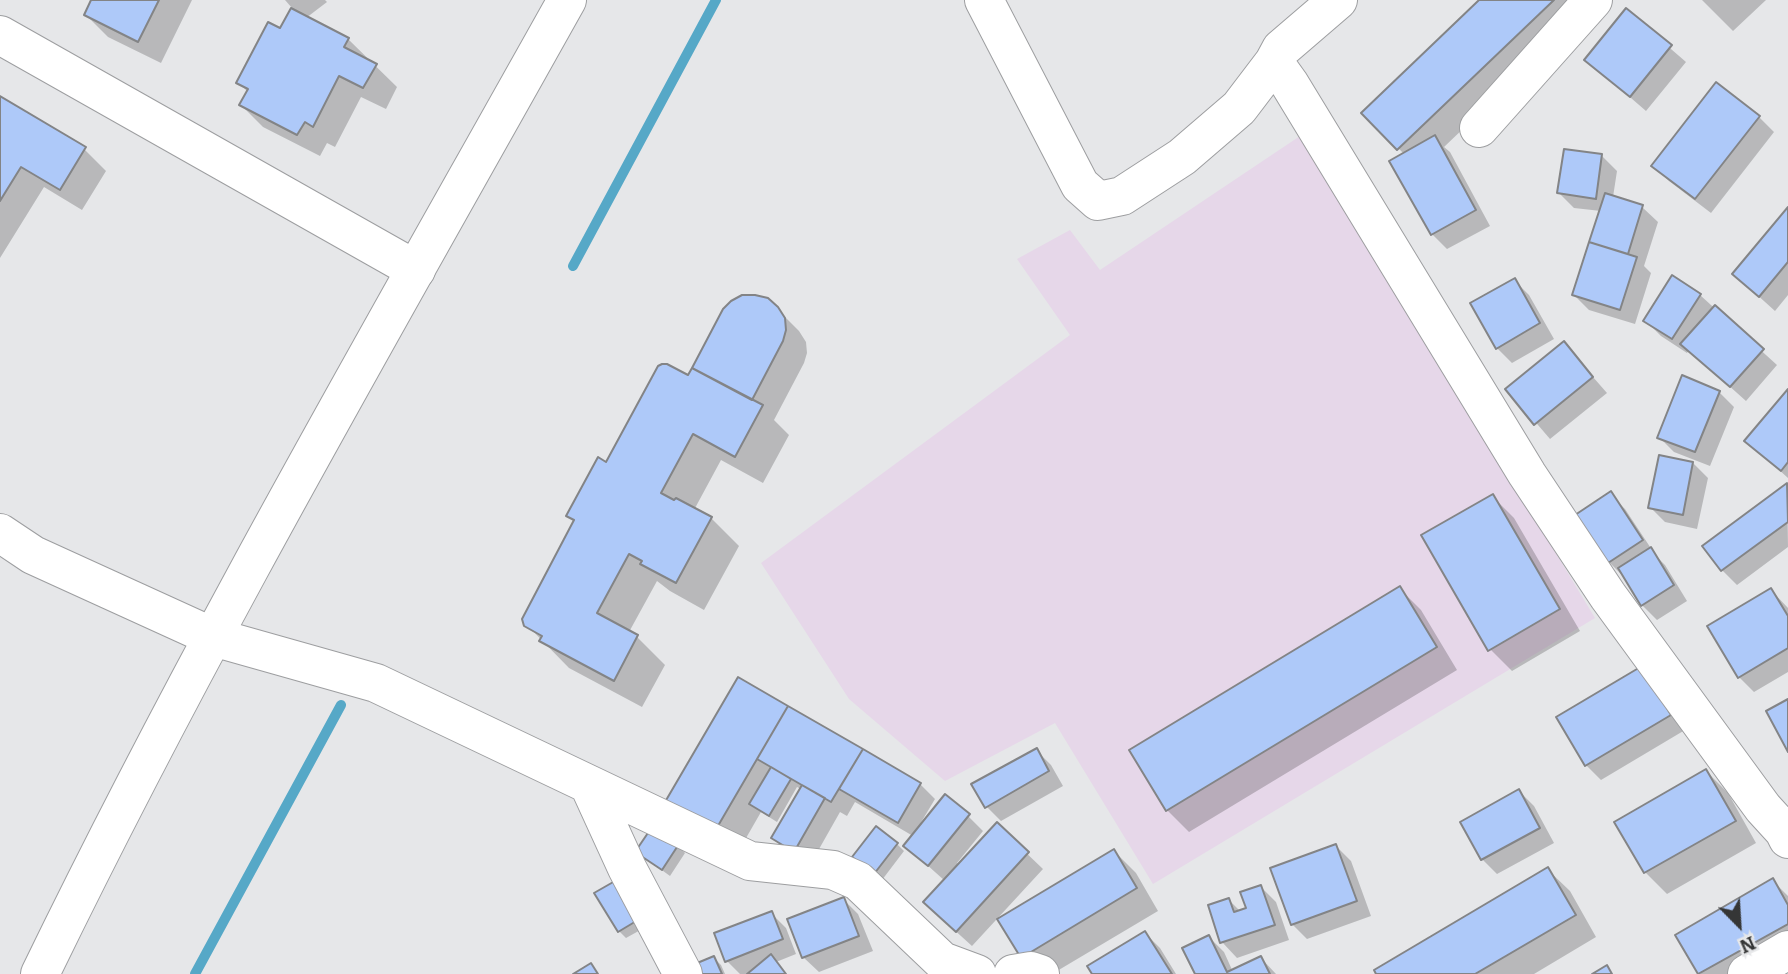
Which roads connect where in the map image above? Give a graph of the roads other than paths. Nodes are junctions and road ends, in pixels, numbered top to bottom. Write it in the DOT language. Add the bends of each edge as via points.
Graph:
graph roads {
  1 [pos="567,0"];
  2 [pos="984,0"];
  3 [pos="1338,0"];
  4 [pos="1593,0"];
  5 [pos="0,35"];
  6 [pos="1274,62"];
  7 [pos="1479,128"];
  8 [pos="416,270"];
  9 [pos="0,533"];
  10 [pos="213,637"];
  11 [pos="589,785"];
  12 [pos="1788,839"];
  13 [pos="1788,950"];
  14 [pos="40,974"];
  15 [pos="683,974"];
  16 [pos="977,974"];
  17 [pos="1013,974"];
  18 [pos="1040,974"];
  19 [pos="1746,974"];
  1 -- 8 [label="street"];
  2 -- 6 [label="street" via="1080,186 1098,201 1122,196 1181,157 1239,107"];
  3 -- 6 [label="street" via="1280,49"];
  4 -- 7 [label="street"];
  5 -- 8 [label="street"];
  6 -- 12 [label="street" via="1534,485 1615,606"];
  8 -- 10 [label="street"];
  9 -- 10 [label="street" via="33,555"];
  10 -- 11 [label="street" via="376,683"];
  10 -- 14 [label="street"];
  11 -- 15 [label="street"];
  11 -- 16 [label="street" via="750,861 834,870 858,881 942,961"];
  13 -- 19 [label="street"];
  17 -- 18 [label="street"];
}
